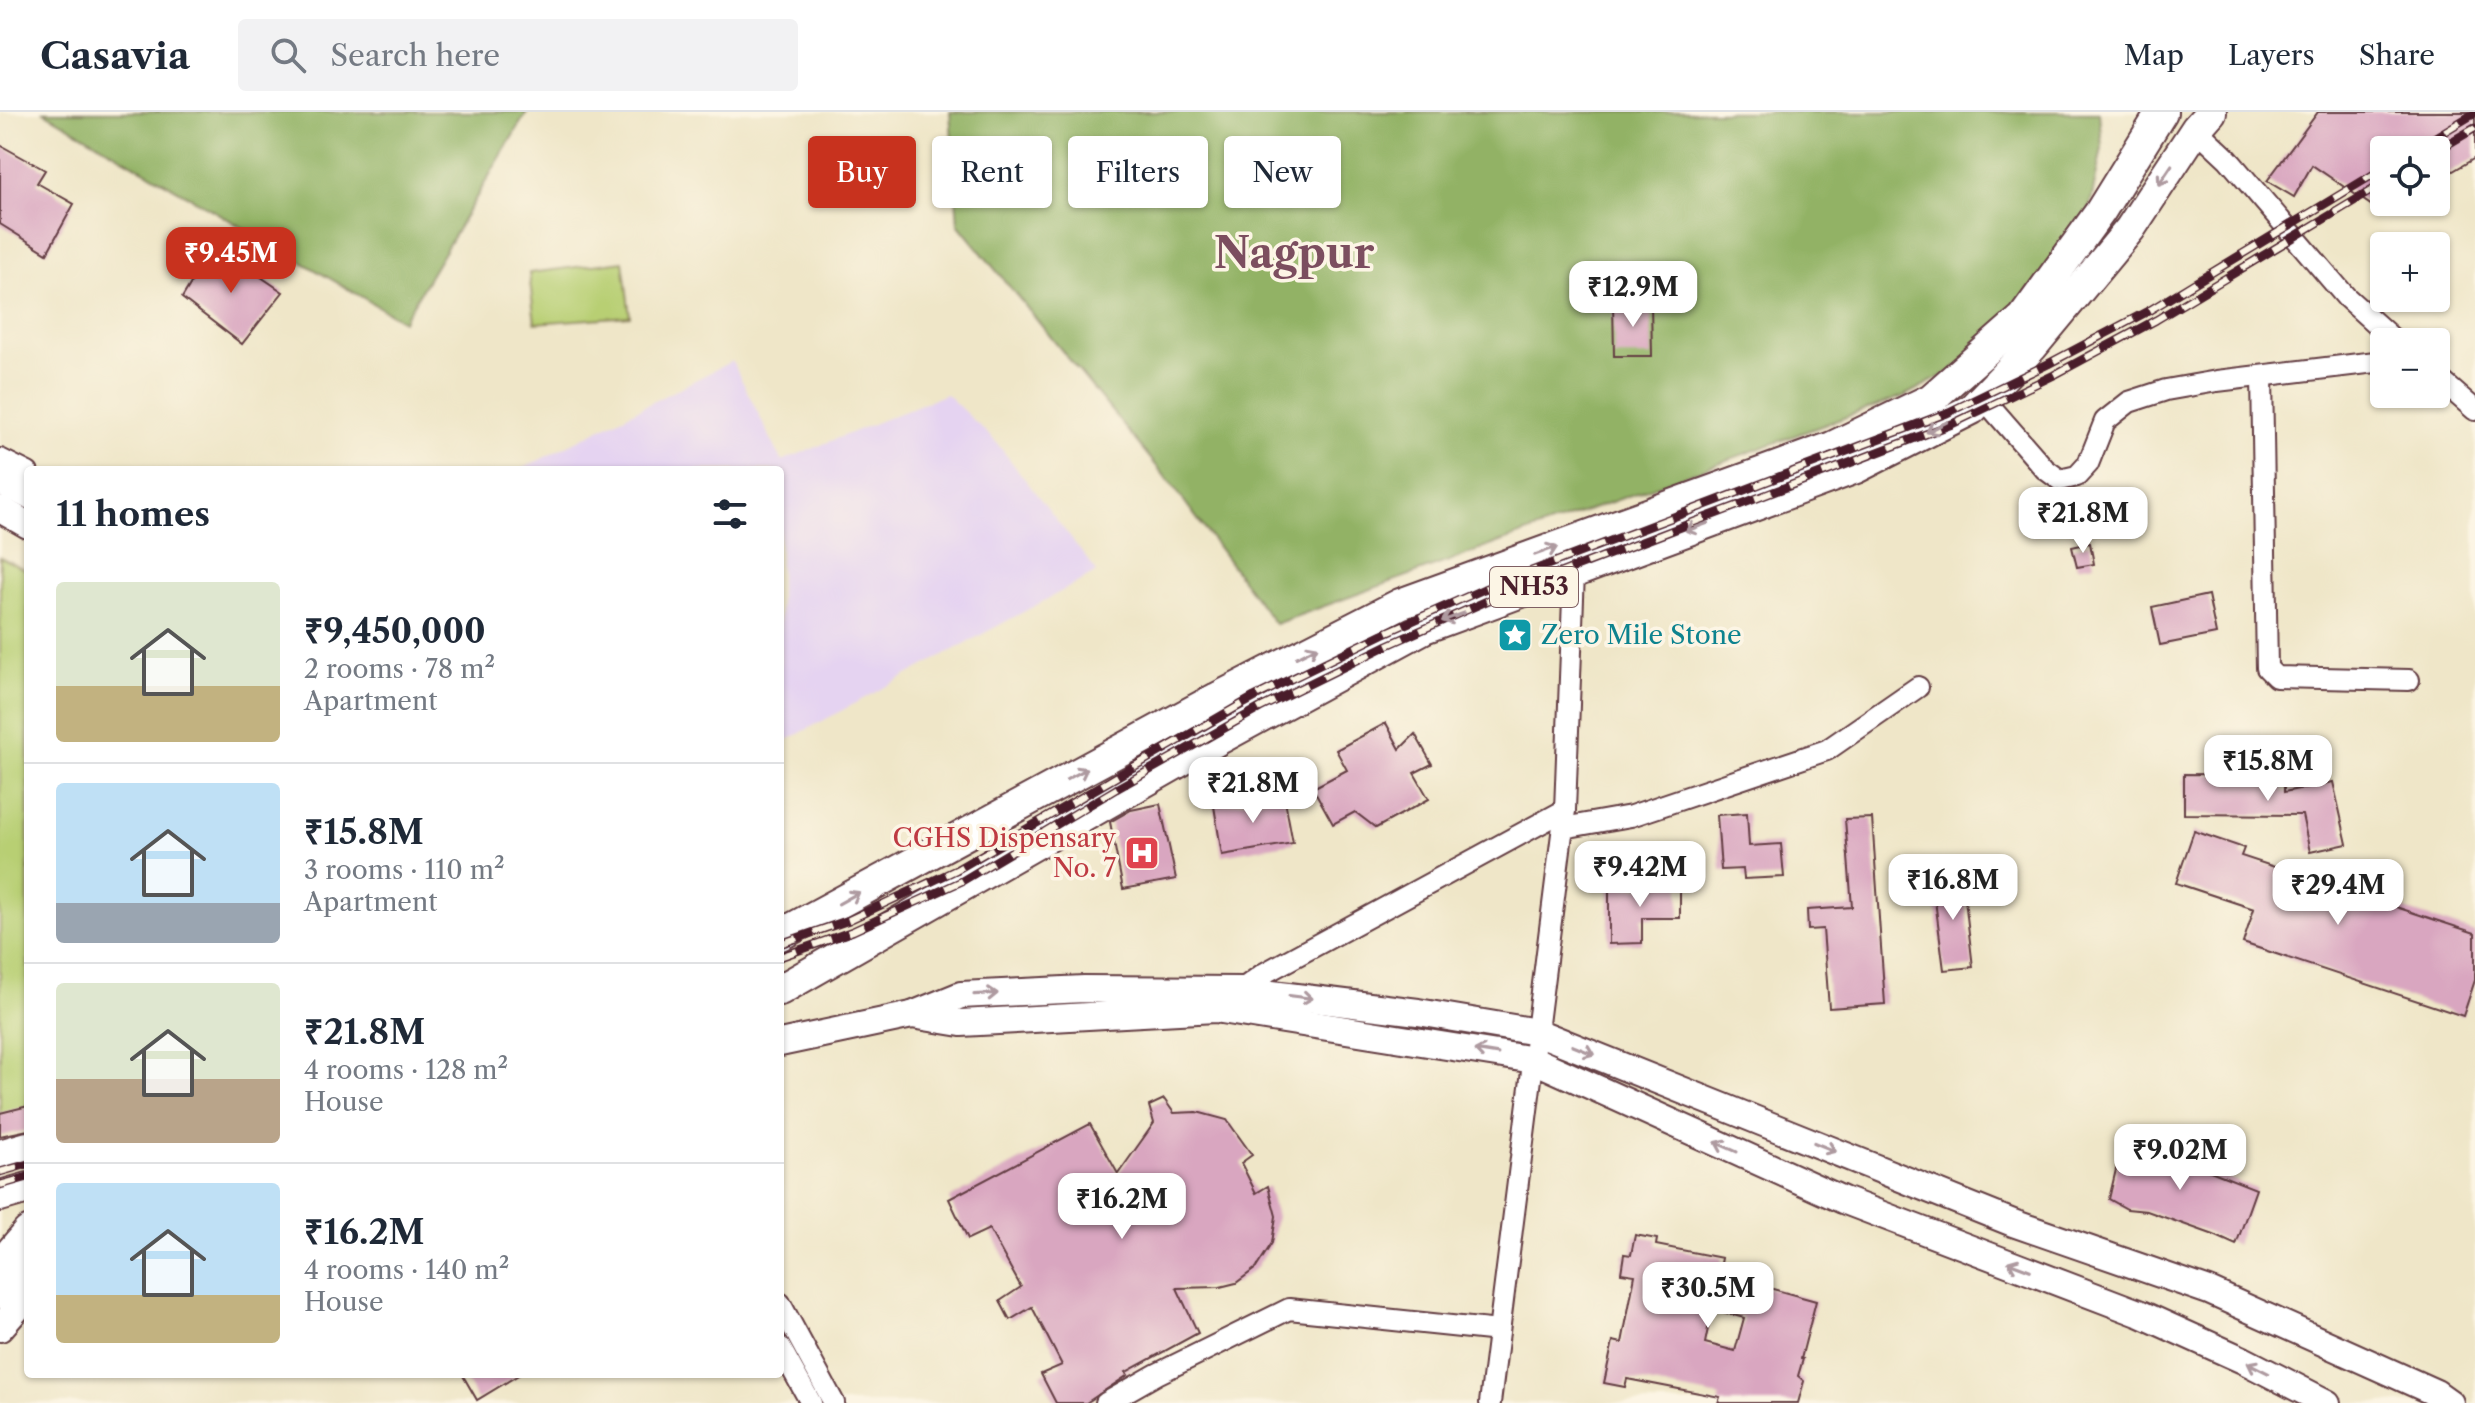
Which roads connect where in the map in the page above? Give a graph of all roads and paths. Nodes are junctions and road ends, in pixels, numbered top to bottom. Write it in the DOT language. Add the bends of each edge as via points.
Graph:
graph roads {
  1 [pos="2180,115"];
  2 [pos="2380,328"];
  3 [pos="2370,363"];
  4 [pos="2262,376"];
  5 [pos="2450,388"];
  6 [pos="1983,398"];
  7 [pos="2475,410"];
  8 [pos="0,459"];
  9 [pos="24,471"];
  10 [pos="0,481"];
  11 [pos="24,493"];
  12 [pos="0,509"];
  13 [pos="24,523"];
  14 [pos="1574,572"];
  15 [pos="2409,680"];
  16 [pos="1918,687"];
  17 [pos="1564,819"];
  18 [pos="784,933"];
  19 [pos="784,988"];
  20 [pos="1241,990"];
  21 [pos="1215,1009"];
  22 [pos="912,1015"];
  23 [pos="1537,1032"];
  24 [pos="784,1042"];
  25 [pos="1534,1060"];
  26 [pos="24,1148"];
  27 [pos="0,1155"];
  28 [pos="1886,1171"];
  29 [pos="24,1189"];
  30 [pos="0,1196"];
  31 [pos="1865,1208"];
  32 [pos="24,1246"];
  33 [pos="24,1248"];
  34 [pos="0,1265"];
  35 [pos="0,1293"];
  36 [pos="24,1301"];
  37 [pos="784,1310"];
  38 [pos="0,1328"];
  39 [pos="1499,1331"];
  40 [pos="784,1354"];
  41 [pos="811,1403"];
  42 [pos="834,1403"];
  43 [pos="1106,1403"];
  44 [pos="1490,1403"];
  45 [pos="2327,1403"];
  46 [pos="2450,1403"];
  1 -- 2 [label="street" via="2228,159 2346,297"];
  1 -- 6 [label="highway, NH53, one-way" via="2130,229"];
  18 -- 1 [label="highway, NH53, one-way" via="1400,604 1832,447 1931,399 2023,318"];
  3 -- 4 [label="street"];
  4 -- 6 [label="street" via="2166,390 2129,402 2105,421 2088,464 2077,476 2060,480"];
  4 -- 15 [label="street" via="2267,668 2276,677"];
  5 -- 7 [label="street"];
  6 -- 14 [label="highway, NH53, one-way" via="1972,409 1856,468"];
  8 -- 9 [label="street"];
  10 -- 11 [label="main road"];
  12 -- 13 [label="main road"];
  14 -- 17 [label="street"];
  14 -- 19 [label="highway, NH53, one-way" via="1424,628"];
  16 -- 17 [label="street" via="1827,750 1631,816"];
  17 -- 20 [label="street" via="1276,966"];
  17 -- 23 [label="street"];
  20 -- 21 [label="street"];
  22 -- 20 [label="main road, one-way" via="961,995"];
  20 -- 23 [label="main road, one-way"];
  21 -- 22 [label="main road" via="961,1023"];
  25 -- 21 [label="main road, one-way"];
  22 -- 24 [label="main road"];
  23 -- 25 [label="street"];
  23 -- 28 [label="main road, one-way"];
  31 -- 25 [label="main road, one-way"];
  25 -- 39 [label="street"];
  26 -- 27 [label="highway"];
  28 -- 31 [label="main road"];
  28 -- 46 [label="main road" via="2209,1291"];
  29 -- 30 [label="highway"];
  45 -- 31 [label="main road, one-way" via="2141,1314"];
  32 -- 34 [label="highway"];
  33 -- 35 [label="highway"];
  36 -- 38 [label="main road"];
  37 -- 42 [label="street"];
  39 -- 43 [label="street" via="1289,1309"];
  39 -- 44 [label="street"];
  40 -- 41 [label="street"];
}
